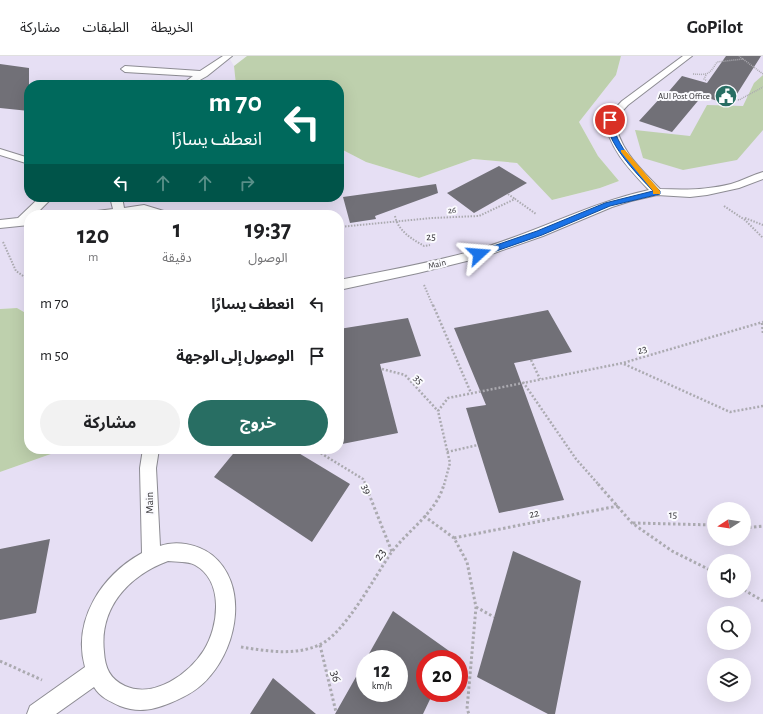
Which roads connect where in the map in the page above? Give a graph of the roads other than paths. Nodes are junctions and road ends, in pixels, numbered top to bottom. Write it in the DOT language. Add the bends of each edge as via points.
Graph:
graph roads {
  1 [pos="228,56"];
  2 [pos="688,56"];
  3 [pos="125,69"];
  4 [pos="204,74"];
  5 [pos="194,80"];
  6 [pos="0,152"];
  7 [pos="24,159"];
  8 [pos="763,175"];
  9 [pos="657,192"];
  10 [pos="42,202"];
  11 [pos="35,210"];
  12 [pos="138,210"];
  13 [pos="150,210"];
  14 [pos="24,221"];
  15 [pos="0,224"];
  16 [pos="344,284"];
  17 [pos="150,454"];
  18 [pos="151,557"];
  19 [pos="96,672"];
  20 [pos="38,714"];
  1 -- 4 [label="lane"];
  2 -- 9 [label="lane" via="625,103 610,120 613,139"];
  3 -- 4 [label="lane"];
  4 -- 5 [label="lane"];
  6 -- 7 [label="lane"];
  8 -- 9 [label="lane, Main" via="736,186 690,194"];
  9 -- 16 [label="lane, Main" via="608,204 479,254"];
  10 -- 11 [label="lane"];
  12 -- 13 [label="lane"];
  14 -- 15 [label="lane"];
  17 -- 18 [label="lane, Main" via="148,468"];
  18 -- 19 [label="lane" via="128,571 108,592 95,618 91,646"];
  18 -- 19 [label="lane" via="168,552 185,553 201,558 213,568 222,583 226,601 226,622 219,643 204,668 182,688 157,699 131,700 110,690"];
  19 -- 20 [label="lane"];
}
